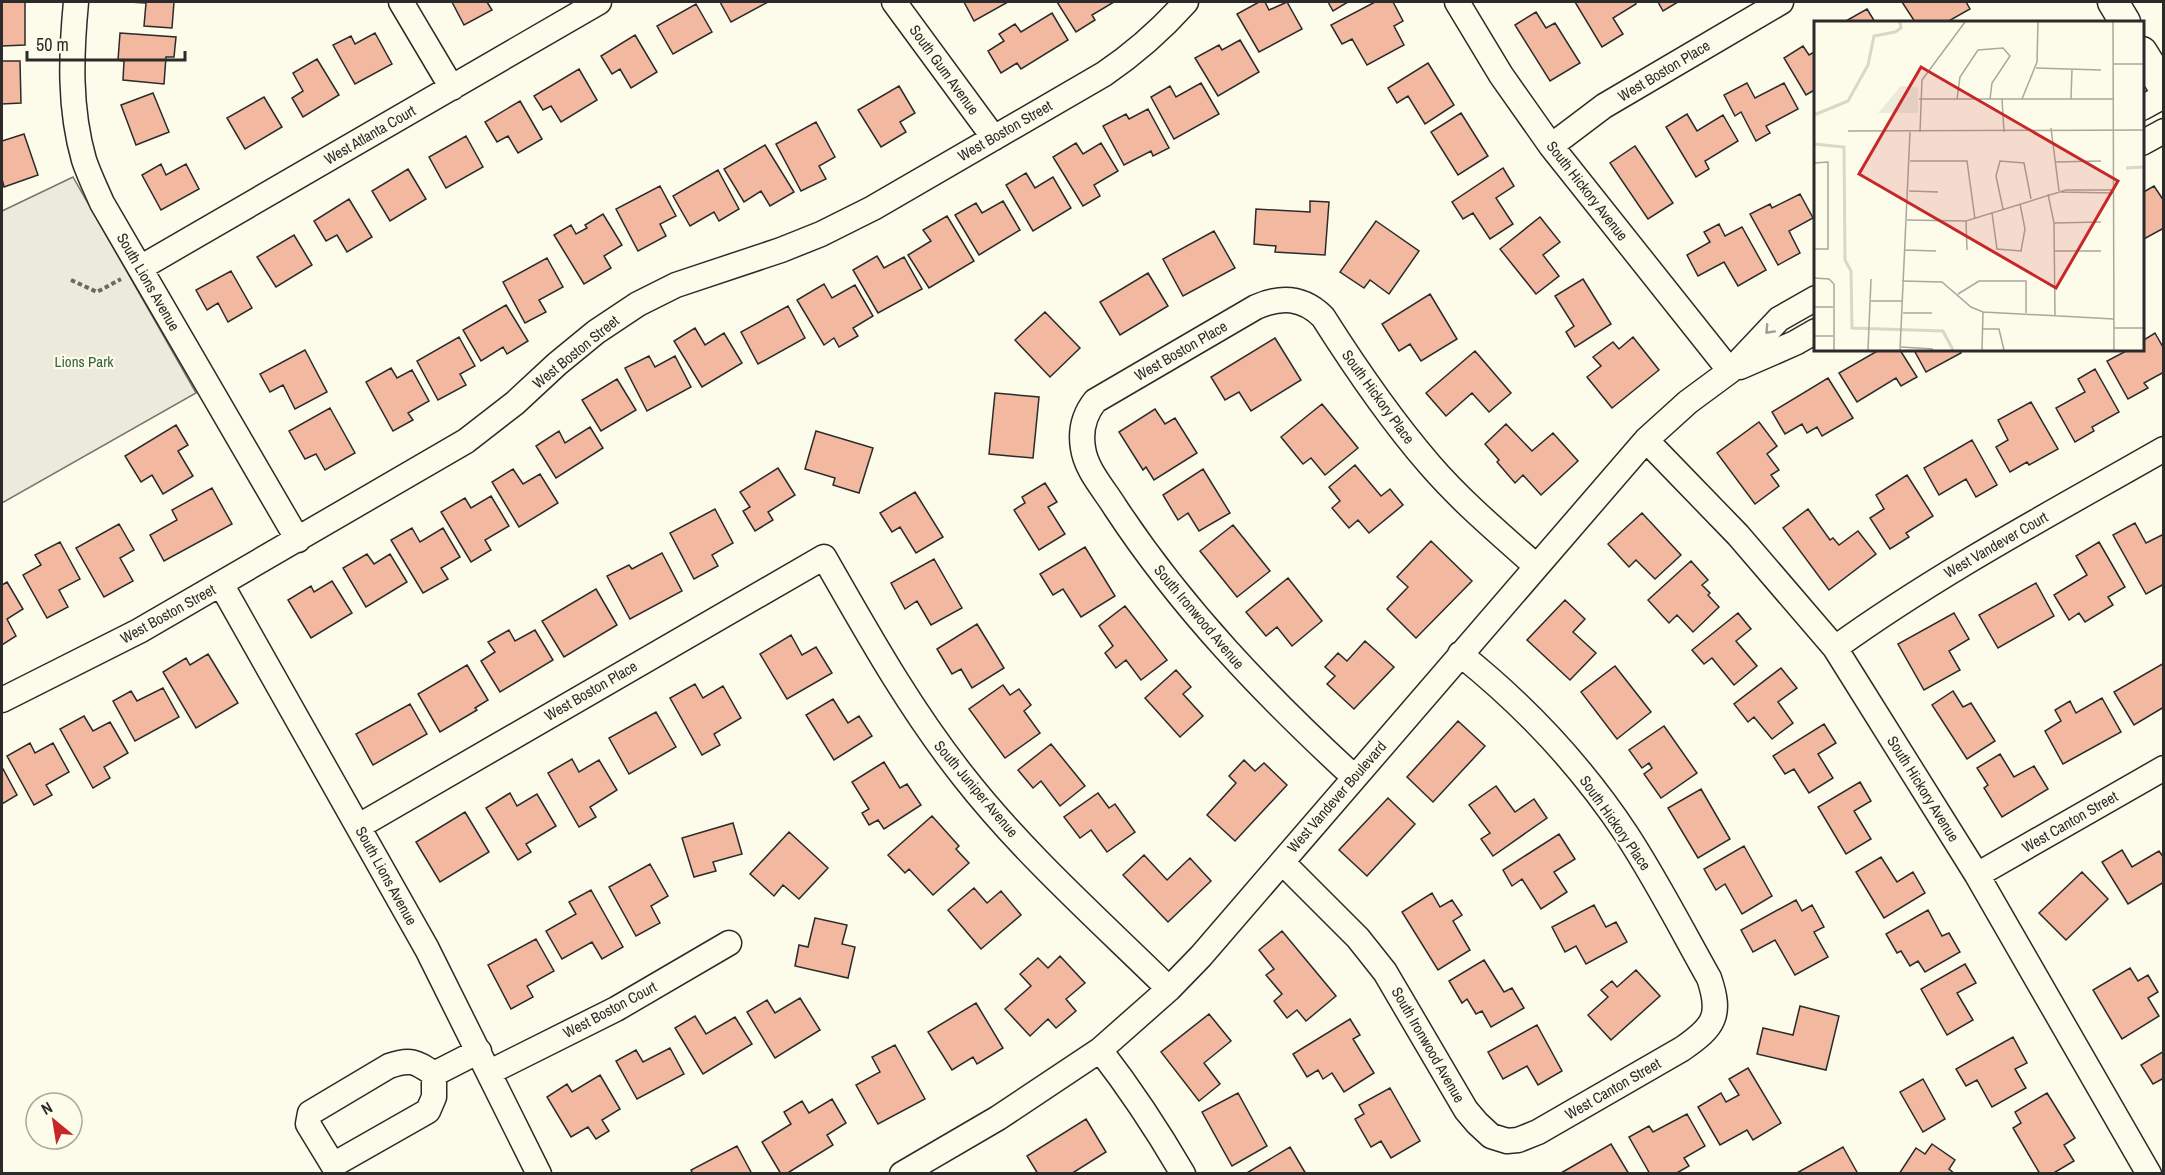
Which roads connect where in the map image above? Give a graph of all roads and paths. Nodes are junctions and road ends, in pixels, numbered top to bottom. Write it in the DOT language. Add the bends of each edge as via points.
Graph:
graph roads {
  1 [pos="76,2"];
  2 [pos="401,2"];
  3 [pos="599,2"];
  4 [pos="894,2"];
  5 [pos="1186,2"];
  6 [pos="1457,2"];
  7 [pos="1781,2"];
  8 [pos="2113,2"];
  9 [pos="2124,21"];
  10 [pos="2144,55"];
  11 [pos="452,87"];
  12 [pos="2163,88"];
  13 [pos="2163,96"];
  14 [pos="2144,107"];
  15 [pos="2163,130"];
  16 [pos="994,138"];
  17 [pos="2144,142"];
  18 [pos="1551,146"];
  19 [pos="140,268"];
  20 [pos="71,280"];
  21 [pos="1814,299"];
  22 [pos="1302,302"];
  23 [pos="1814,332"];
  24 [pos="1730,371"];
  25 [pos="1083,432"];
  26 [pos="1646,440"];
  27 [pos="2163,449"];
  28 [pos="298,540"];
  29 [pos="824,557"];
  30 [pos="1536,566"];
  31 [pos="221,584"];
  32 [pos="1835,648"];
  33 [pos="1460,654"];
  34 [pos="2,700"];
  35 [pos="2163,768"];
  36 [pos="1354,777"];
  37 [pos="359,825"];
  38 [pos="1282,862"];
  39 [pos="1977,875"];
  40 [pos="729,943"];
  41 [pos="1168,989"];
  42 [pos="1711,1024"];
  43 [pos="1100,1050"];
  44 [pos="479,1051"];
  45 [pos="490,1072"];
  46 [pos="434,1074"];
  47 [pos="1507,1141"];
  48 [pos="336,1169"];
  49 [pos="539,1173"];
  50 [pos="902,1173"];
  51 [pos="1183,1173"];
  52 [pos="2148,1173"];
  1 -- 19 [label="street, South Lions Avenue" via="72,73 76,128 102,203"];
  2 -- 11 [label="street"];
  3 -- 11 [label="street, West Atlanta Court"];
  4 -- 16 [label="street, South Gum Avenue"];
  5 -- 16 [label="street, West Boston Street" via="1162,28 1104,75"];
  6 -- 18 [label="street, South Hickory Avenue" via="1501,75"];
  7 -- 18 [label="street, West Boston Place" via="1604,106"];
  8 -- 9 [label="main road"];
  10 -- 12 [label="main road"];
  11 -- 19 [label="street, West Atlanta Court"];
  13 -- 14 [label="street"];
  15 -- 17 [label="street"];
  16 -- 28 [label="street, West Boston Street" via="821,234 676,285 638,304 596,332 466,441"];
  18 -- 24 [label="street, South Hickory Avenue"];
  19 -- 20 [label="path" via="97,292"];
  19 -- 28 [label="street, South Lions Avenue"];
  21 -- 24 [label="street, West Vandever Boulevard, one-way" via="1779,319"];
  22 -- 25 [label="street, West Boston Place" via="1287,299 1256,307 1107,393 1087,411"];
  22 -- 30 [label="street, South Hickory Place" via="1323,317 1365,383 1431,467"];
  23 -- 24 [label="street, West Vandever Boulevard"];
  24 -- 26 [label="street, West Vandever Boulevard"];
  25 -- 36 [label="street, South Ironwood Avenue" via="1088,465 1165,580 1248,675"];
  26 -- 30 [label="street, West Vandever Boulevard"];
  26 -- 32 [label="street, South Hickory Avenue" via="1738,535"];
  27 -- 32 [label="street, West Vandever Court" via="1938,578"];
  28 -- 31 [label="street, West Boston Street"];
  29 -- 37 [label="street, West Boston Place"];
  29 -- 41 [label="street, South Juniper Avenue" via="928,731 963,777 1005,827"];
  30 -- 33 [label="street, West Vandever Boulevard"];
  31 -- 34 [label="street, West Boston Street" via="139,632"];
  31 -- 37 [label="street, South Lions Avenue"];
  32 -- 39 [label="street, South Hickory Avenue"];
  33 -- 36 [label="street, West Vandever Boulevard"];
  33 -- 42 [label="street, South Hickory Place" via="1525,711 1595,790 1628,836 1709,978 1716,1009"];
  35 -- 39 [label="street, West Canton Street"];
  36 -- 38 [label="street, West Vandever Boulevard"];
  37 -- 44 [label="street, South Lions Avenue"];
  38 -- 41 [label="street, West Vandever Boulevard"];
  38 -- 47 [label="street, South Ironwood Avenue" via="1358,938 1385,972 1466,1110 1491,1136"];
  39 -- 52 [label="street, South Hickory Avenue"];
  40 -- 45 [label="street, West Boston Court" via="616,1009"];
  41 -- 43 [label="street, West Vandever Boulevard"];
  42 -- 47 [label="street, West Canton Street" via="1683,1049 1538,1132"];
  43 -- 50 [label="street, West Vandever Boulevard" via="998,1118"];
  43 -- 51 [label="street"];
  44 -- 45 [label="street, South Lions Avenue"];
  44 -- 46 [label="street"];
  45 -- 49 [label="street, South Lions Avenue"];
  46 -- 48 [label="street" via="434,1097 428,1111"];
  46 -- 48 [label="street" via="417,1062 404,1061 310,1113 308,1124"];
}
